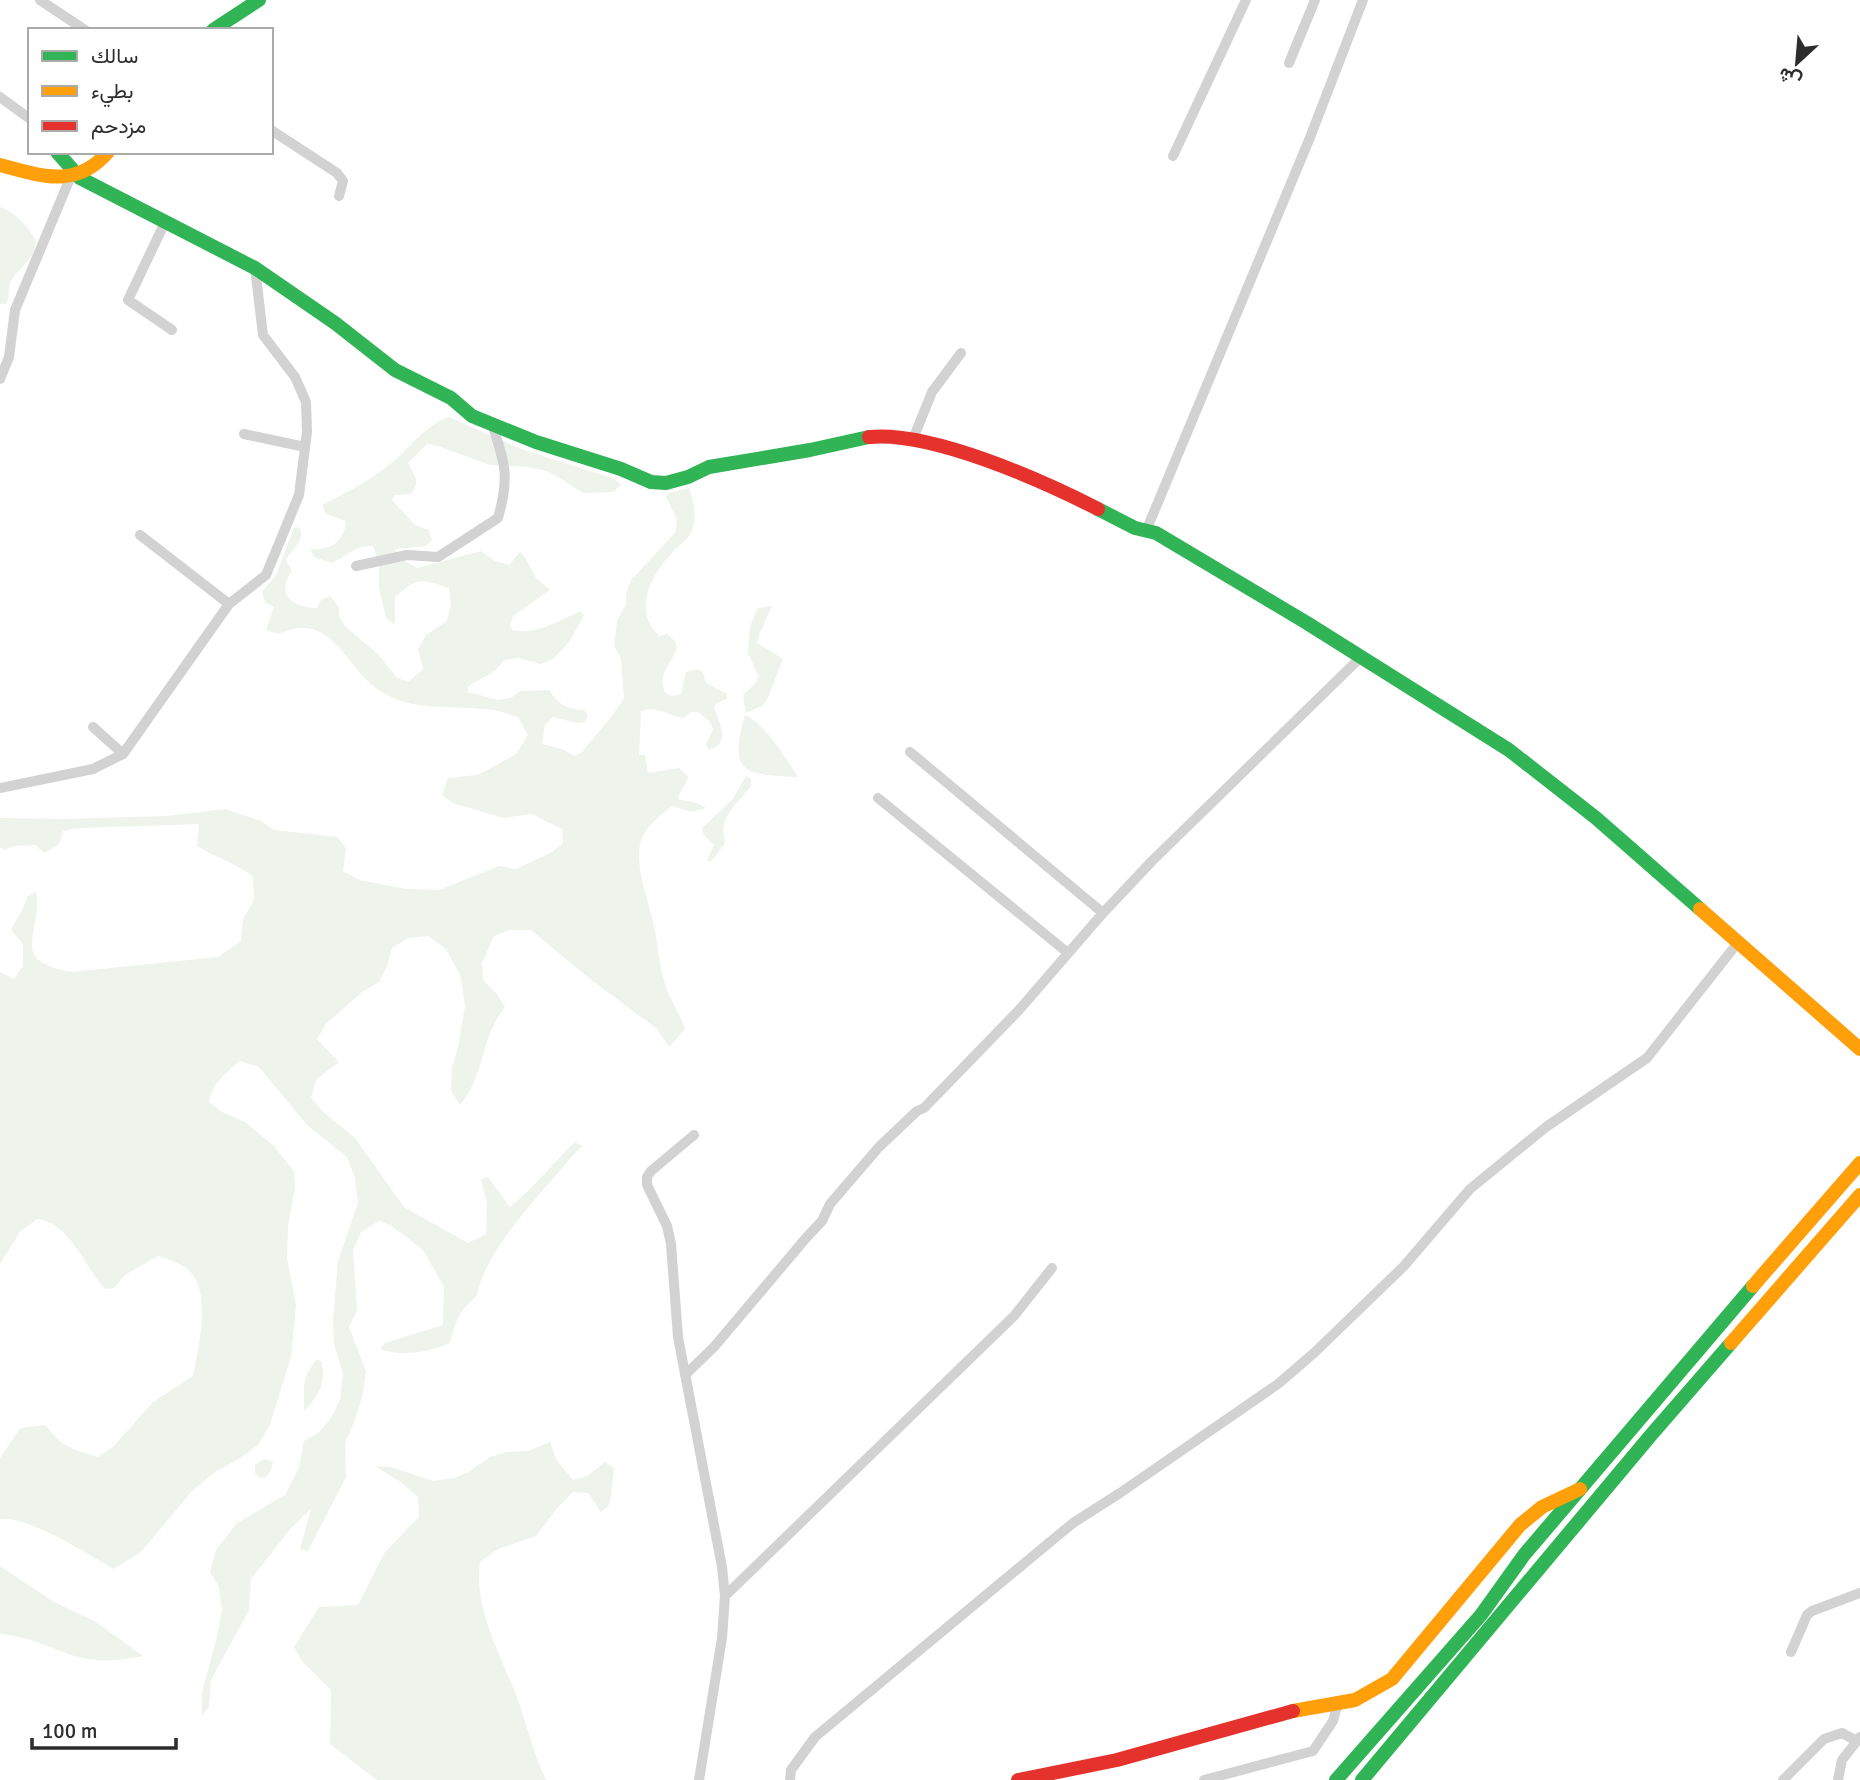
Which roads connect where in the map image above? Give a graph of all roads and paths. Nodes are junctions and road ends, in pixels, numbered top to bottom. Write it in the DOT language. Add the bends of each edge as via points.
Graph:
graph roads {
  1 [pos="40,0"];
  2 [pos="259,0"];
  3 [pos="1246,0"];
  4 [pos="1315,0"];
  5 [pos="1363,0"];
  6 [pos="82,28"];
  7 [pos="217,28"];
  8 [pos="1289,63"];
  9 [pos="0,97"];
  10 [pos="28,118"];
  11 [pos="273,131"];
  12 [pos="58,154"];
  13 [pos="106,154"];
  14 [pos="1173,156"];
  15 [pos="0,165"];
  16 [pos="73,175"];
  17 [pos="339,196"];
  18 [pos="166,220"];
  19 [pos="255,268"];
  20 [pos="172,330"];
  21 [pos="961,353"];
  22 [pos="0,379"];
  23 [pos="492,424"];
  24 [pos="244,434"];
  25 [pos="912,439"];
  26 [pos="305,447"];
  27 [pos="1146,531"];
  28 [pos="140,535"];
  29 [pos="356,566"];
  30 [pos="229,604"];
  31 [pos="1361,657"];
  32 [pos="93,727"];
  33 [pos="910,752"];
  34 [pos="122,754"];
  35 [pos="0,788"];
  36 [pos="878,798"];
  37 [pos="1103,912"];
  38 [pos="1738,941"];
  39 [pos="1068,953"];
  40 [pos="1860,1049"];
  41 [pos="694,1135"];
  42 [pos="1860,1163"];
  43 [pos="1860,1195"];
  44 [pos="1052,1268"];
  45 [pos="685,1375"];
  46 [pos="1581,1489"];
  47 [pos="1500,1587"];
  48 [pos="1860,1593"];
  49 [pos="725,1596"];
  50 [pos="1513,1598"];
  51 [pos="1791,1652"];
  52 [pos="1338,1703"];
  53 [pos="1858,1739"];
  54 [pos="1837,1779"];
  55 [pos="699,1780"];
  56 [pos="790,1780"];
  57 [pos="1018,1780"];
  58 [pos="1204,1780"];
  59 [pos="1335,1780"];
  60 [pos="1362,1780"];
  61 [pos="1783,1780"];
  1 -- 6 [label="street"];
  2 -- 7 [label="street"];
  3 -- 14 [label="street"];
  4 -- 8 [label="street"];
  5 -- 27 [label="street"];
  9 -- 10 [label="street"];
  11 -- 17 [label="street" via="337,173 343,181"];
  12 -- 16 [label="street"];
  13 -- 16 [label="street" via="92,171"];
  15 -- 16 [label="street" via="56,178"];
  16 -- 18 [label="street"];
  16 -- 22 [label="street" via="15,310 9,357"];
  18 -- 19 [label="street"];
  18 -- 20 [label="street" via="128,300"];
  19 -- 23 [label="street" via="396,370"];
  19 -- 26 [label="street" via="263,335 295,377 306,402"];
  21 -- 25 [label="street" via="932,393"];
  23 -- 25 [label="street" via="651,482 666,483 709,467 860,438 889,435"];
  23 -- 29 [label="street" via="505,464 506,491 498,518 438,557 407,555"];
  24 -- 26 [label="street"];
  25 -- 27 [label="street" via="1030,477"];
  26 -- 30 [label="street" via="299,495 266,575"];
  27 -- 31 [label="street"];
  28 -- 30 [label="street"];
  30 -- 34 [label="street"];
  31 -- 37 [label="street"];
  31 -- 38 [label="street" via="1509,750 1596,818"];
  32 -- 34 [label="street"];
  33 -- 37 [label="street"];
  34 -- 35 [label="street" via="93,769"];
  36 -- 39 [label="street"];
  37 -- 39 [label="street"];
  38 -- 40 [label="street"];
  38 -- 56 [label="street" via="1647,1058 1546,1127 1470,1188 1404,1265 1314,1353 1278,1384 1073,1523 815,1737 791,1770"];
  39 -- 45 [label="street" via="924,1108 879,1147 714,1348"];
  41 -- 45 [label="street" via="647,1178 671,1244 674,1307"];
  42 -- 46 [label="street"];
  43 -- 50 [label="street"];
  44 -- 49 [label="street" via="1014,1316"];
  45 -- 49 [label="street"];
  46 -- 47 [label="street"];
  46 -- 52 [label="street" via="1555,1500 1520,1525 1392,1679 1355,1700"];
  47 -- 50 [label="street"];
  47 -- 59 [label="street" via="1481,1615"];
  48 -- 51 [label="street" via="1807,1615"];
  49 -- 55 [label="street" via="719,1668"];
  50 -- 60 [label="street"];
  52 -- 57 [label="street" via="1117,1760"];
  52 -- 58 [label="street" via="1333,1721 1313,1751"];
  53 -- 54 [label="street" via="1842,1760"];
  53 -- 61 [label="street" via="1842,1733 1824,1739"];
}
